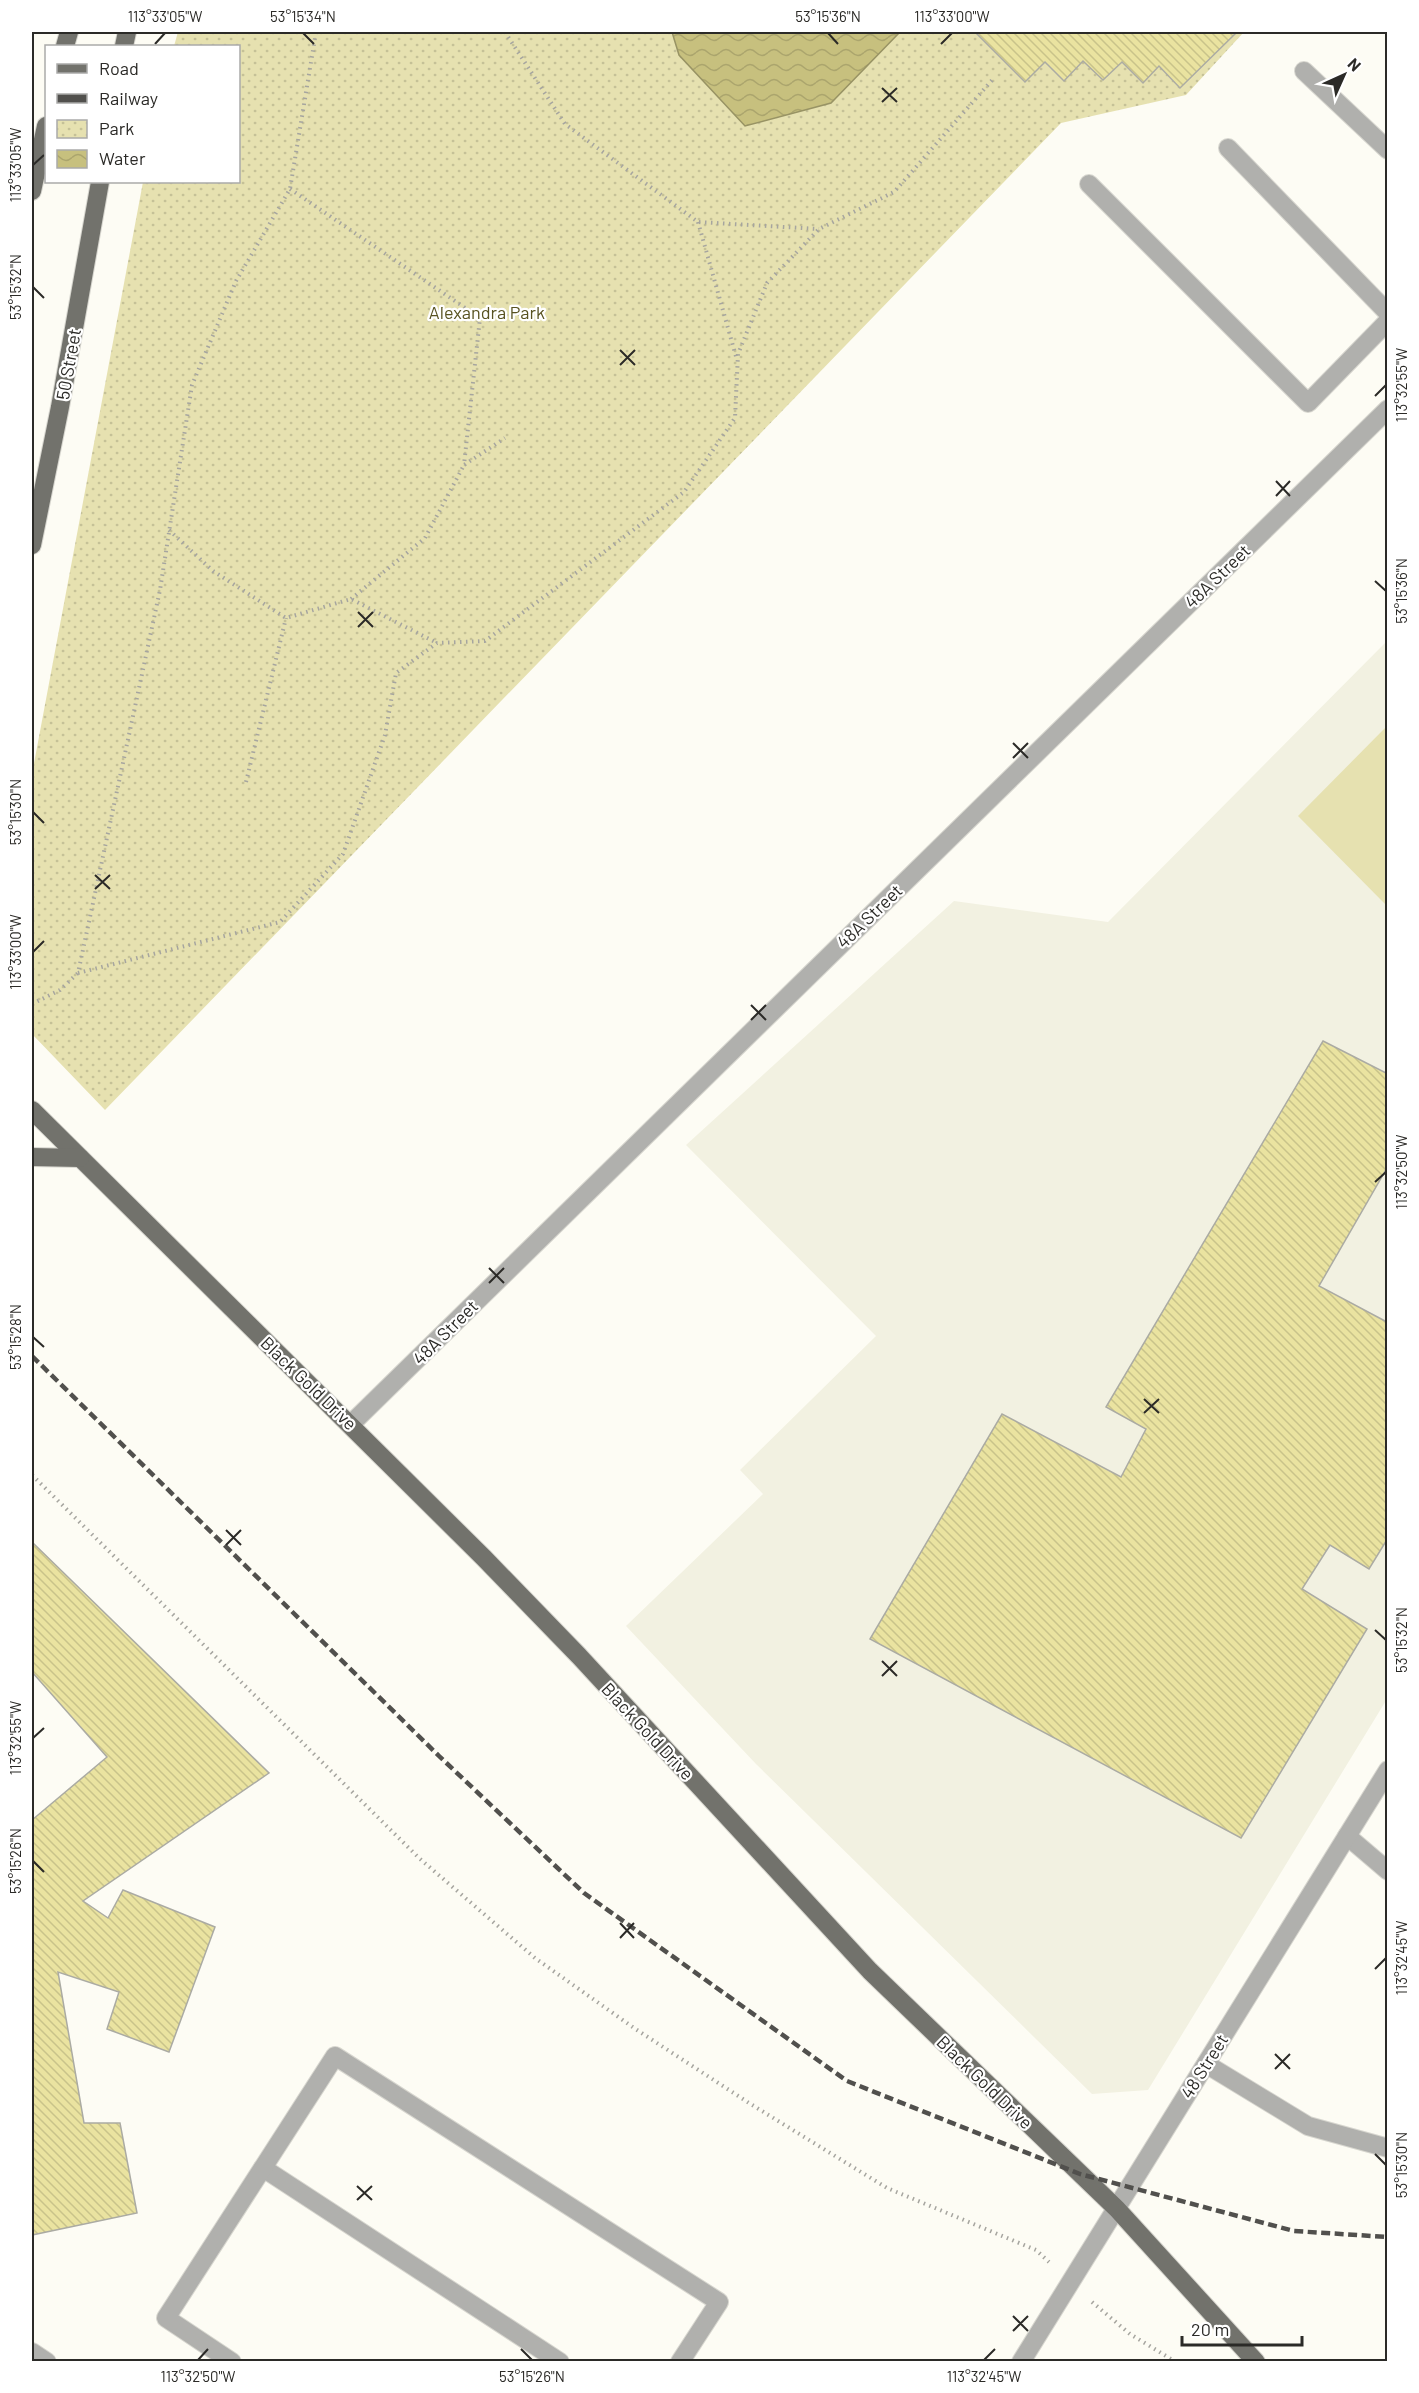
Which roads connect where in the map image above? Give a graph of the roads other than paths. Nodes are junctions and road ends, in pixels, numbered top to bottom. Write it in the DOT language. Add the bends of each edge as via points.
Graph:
graph roads {
  1 [pos="1304,71"];
  2 [pos="41,128"];
  3 [pos="1228,148"];
  4 [pos="1388,150"];
  5 [pos="100,183"];
  6 [pos="1089,184"];
  7 [pos="32,190"];
  8 [pos="1388,313"];
  9 [pos="1388,321"];
  10 [pos="1388,409"];
  11 [pos="32,545"];
  12 [pos="32,1110"];
  13 [pos="32,1157"];
  14 [pos="80,1158"];
  15 [pos="351,1424"];
  16 [pos="1388,1770"];
  17 [pos="1347,1836"];
  18 [pos="1388,1871"];
  19 [pos="1206,2064"];
  20 [pos="1388,2148"];
  21 [pos="262,2168"];
  22 [pos="1117,2210"];
  23 [pos="32,2352"];
  24 [pos="47,2361"];
  25 [pos="232,2361"];
  26 [pos="557,2361"];
  27 [pos="680,2361"];
  28 [pos="1021,2361"];
  29 [pos="1256,2361"];
  1 -- 4 [label="street"];
  2 -- 7 [label="main road"];
  3 -- 8 [label="street"];
  5 -- 11 [label="main road, 50 Street"];
  6 -- 9 [label="street" via="1308,403"];
  10 -- 15 [label="street, 48A Street"];
  12 -- 14 [label="main road, Black Gold Drive"];
  13 -- 14 [label="main road"];
  14 -- 15 [label="main road, Black Gold Drive"];
  15 -- 22 [label="main road, Black Gold Drive" via="579,1656 870,1971"];
  16 -- 17 [label="street, 48 Street"];
  17 -- 18 [label="street"];
  17 -- 19 [label="street, 48 Street"];
  19 -- 20 [label="street" via="1308,2126"];
  19 -- 22 [label="street, 48 Street"];
  21 -- 25 [label="street" via="166,2318"];
  21 -- 26 [label="street"];
  21 -- 27 [label="street" via="335,2056 719,2302"];
  22 -- 28 [label="street, 48 Street"];
  22 -- 29 [label="main road, Black Gold Drive"];
  23 -- 24 [label="street"];
}
